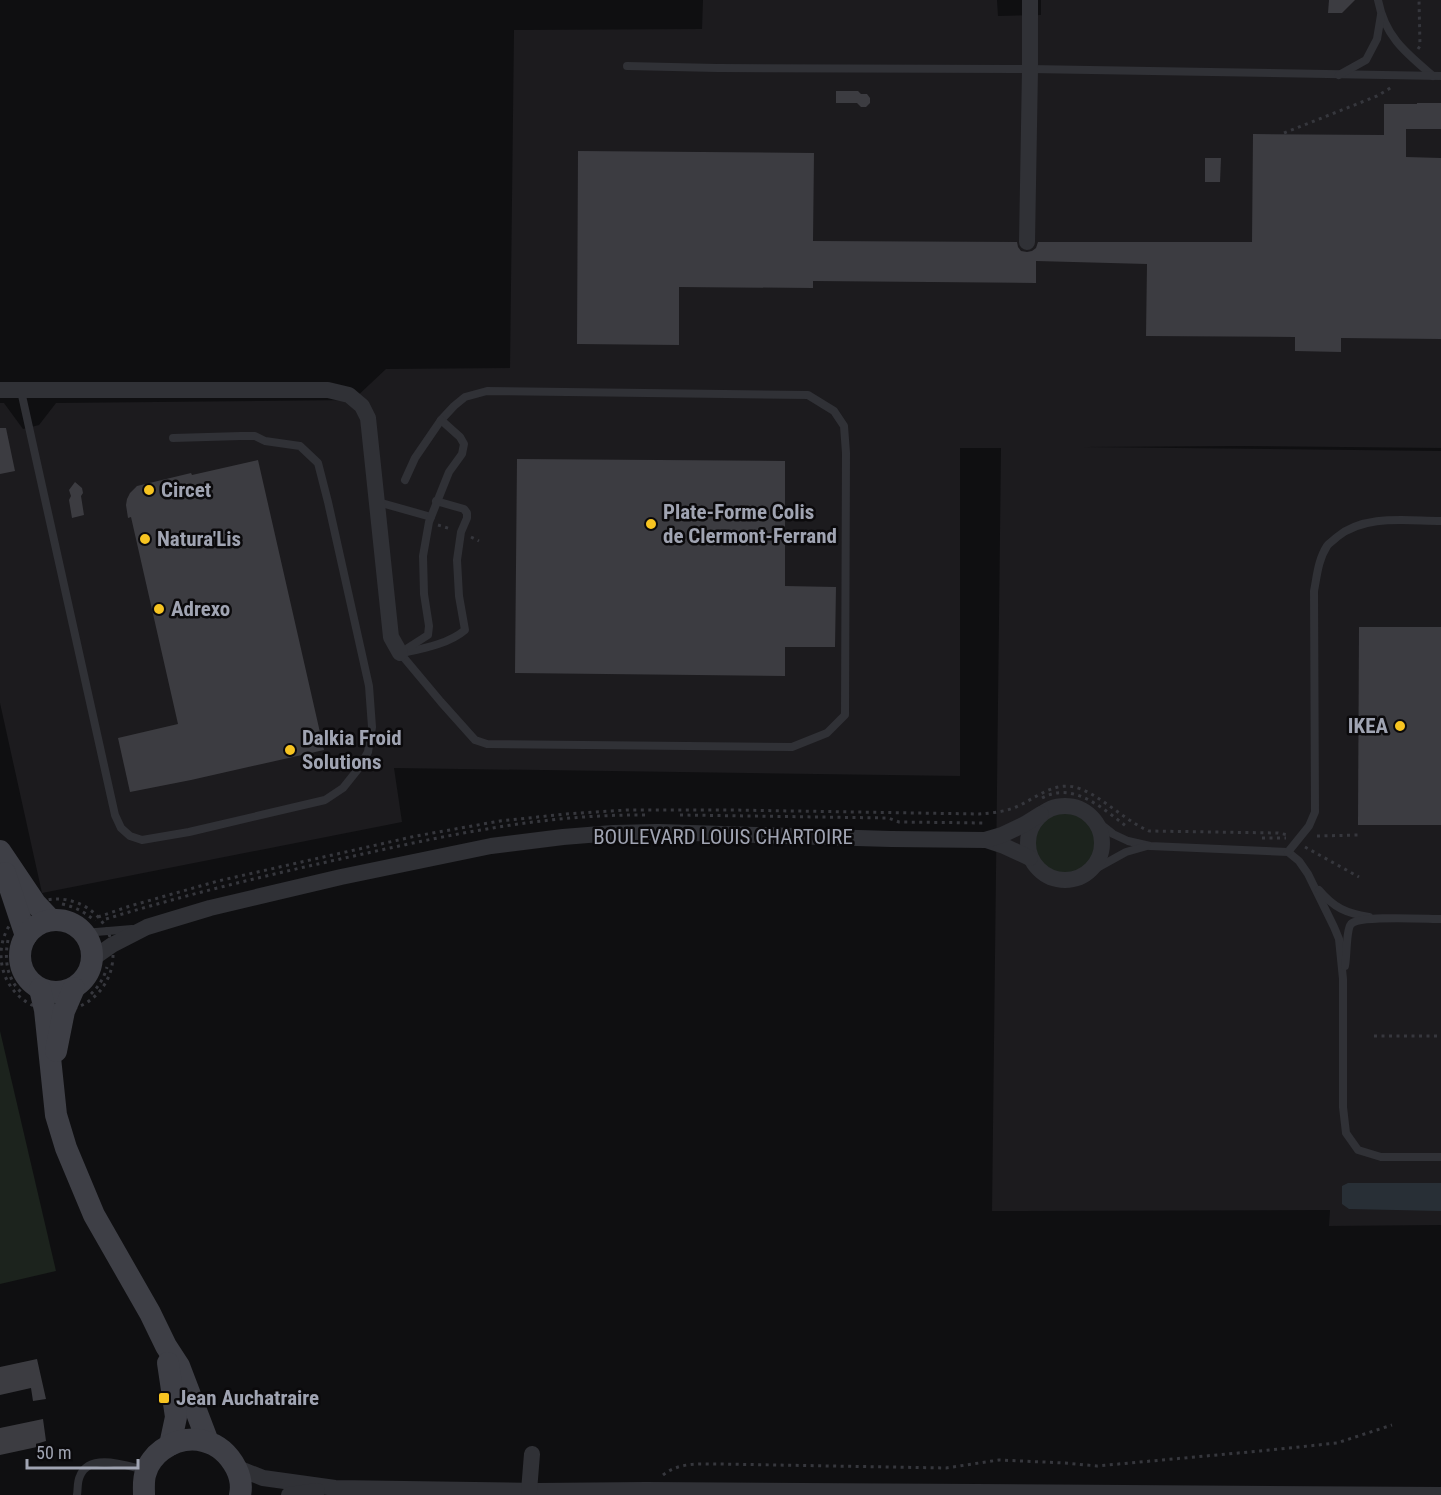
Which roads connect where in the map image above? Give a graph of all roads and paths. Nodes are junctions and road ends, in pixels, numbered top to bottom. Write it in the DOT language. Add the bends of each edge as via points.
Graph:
graph roads {
  1 [pos="1029,0"];
  2 [pos="1378,0"];
  3 [pos="1381,15"];
  4 [pos="627,66"];
  5 [pos="1030,69"];
  6 [pos="1339,75"];
  7 [pos="1437,76"];
  8 [pos="1027,242"];
  9 [pos="0,390"];
  10 [pos="21,391"];
  11 [pos="441,420"];
  12 [pos="173,438"];
  13 [pos="405,480"];
  14 [pos="436,501"];
  15 [pos="378,502"];
  16 [pos="431,517"];
  17 [pos="1441,521"];
  18 [pos="400,653"];
  19 [pos="1041,814"];
  20 [pos="1089,815"];
  21 [pos="1301,836"];
  22 [pos="1359,836"];
  23 [pos="985,840"];
  24 [pos="1150,846"];
  25 [pos="0,852"];
  26 [pos="1288,852"];
  27 [pos="0,857"];
  28 [pos="1030,858"];
  29 [pos="1088,873"];
  30 [pos="1312,882"];
  31 [pos="32,916"];
  32 [pos="1375,918"];
  33 [pos="1441,919"];
  34 [pos="101,942"];
  35 [pos="1343,979"];
  36 [pos="55,1002"];
  37 [pos="1374,1036"];
  38 [pos="1441,1036"];
  39 [pos="1441,1157"];
  40 [pos="166,1346"];
  41 [pos="1392,1425"];
  42 [pos="208,1442"];
  43 [pos="170,1445"];
  44 [pos="532,1454"];
  45 [pos="235,1467"];
  46 [pos="146,1470"];
  47 [pos="335,1488"];
  48 [pos="646,1490"];
  49 [pos="471,1492"];
  50 [pos="535,1492"];
  51 [pos="77,1495"];
  52 [pos="144,1495"];
  53 [pos="240,1495"];
  54 [pos="289,1495"];
  55 [pos="1441,1495"];
  1 -- 5 [label="street"];
  2 -- 3 [label="lane"];
  3 -- 6 [label="lane" via="1377,39 1366,60"];
  3 -- 7 [label="lane" via="1404,51"];
  4 -- 5 [label="lane"];
  5 -- 6 [label="lane"];
  5 -- 8 [label="street"];
  6 -- 7 [label="lane"];
  9 -- 10 [label="street"];
  10 -- 12 [label="lane" via="115,815 121,828 142,840 325,800 343,788 359,768 368,752 372,727 369,686 318,463 300,446 255,436"];
  10 -- 15 [label="street" via="328,390 349,394 368,418"];
  11 -- 13 [label="lane"];
  11 -- 14 [label="lane" via="464,444"];
  11 -- 18 [label="lane" via="465,397 487,391 808,395 834,411 844,426 846,453 845,715 827,733 792,747 487,744 475,740"];
  14 -- 16 [label="lane"];
  14 -- 18 [label="lane" via="467,513 457,560 465,630 428,648"];
  15 -- 16 [label="lane"];
  15 -- 18 [label="street" via="391,637"];
  16 -- 18 [label="lane" via="423,556 428,635"];
  17 -- 21 [label="lane" via="1363,523 1327,545 1318,565 1314,591 1315,812"];
  19 -- 20 [label="street" via="1065,806"];
  19 -- 23 [label="street" via="1002,836"];
  19 -- 28 [label="street" via="1028,834"];
  20 -- 24 [label="lane" via="1113,834"];
  20 -- 29 [label="street" via="1101,833 1102,844"];
  21 -- 22 [label="path"];
  21 -- 26 [label="lane"];
  23 -- 28 [label="street"];
  23 -- 34 [label="street, BOULEVARD LOUIS CHARTOIRE" via="658,832 563,837 491,846 352,875 210,908"];
  24 -- 26 [label="lane"];
  24 -- 29 [label="lane" via="1126,852"];
  25 -- 31 [label="main road"];
  26 -- 30 [label="lane"];
  27 -- 31 [label="main road"];
  28 -- 29 [label="street" via="1041,873 1056,880 1078,879"];
  30 -- 32 [label="lane" via="1343,911"];
  30 -- 35 [label="lane" via="1339,939"];
  31 -- 34 [label="main road" via="69,922"];
  31 -- 34 [label="path" via="57,904 75,907 96,922"];
  31 -- 36 [label="main road" via="21,945 20,966 31,983"];
  31 -- 36 [label="path" via="15,918 2,949 3,965 17,994 30,1004"];
  32 -- 33 [label="lane"];
  32 -- 35 [label="lane" via="1350,926"];
  34 -- 36 [label="main road" via="83,980"];
  34 -- 36 [label="path" via="113,960 102,989 78,1007"];
  35 -- 39 [label="lane" via="1346,1133 1358,1150 1381,1157"];
  36 -- 40 [label="main road" via="51,1076 66,1149 94,1215"];
  37 -- 38 [label="path"];
  40 -- 42 [label="main road" via="179,1366"];
  40 -- 43 [label="main road" via="176,1417"];
  41 -- 48 [label="path" via="1337,1443 1097,1466 999,1460 946,1468 684,1465 666,1472"];
  42 -- 43 [label="main road" via="189,1438"];
  42 -- 45 [label="main road" via="223,1450"];
  43 -- 46 [label="main road" via="159,1452"];
  44 -- 50 [label="street"];
  45 -- 47 [label="street" via="263,1478"];
  45 -- 53 [label="main road"];
  46 -- 51 [label="lane" via="98,1462 81,1473"];
  46 -- 52 [label="main road"];
  47 -- 49 [label="street"];
  47 -- 54 [label="street"];
  48 -- 50 [label="street"];
  48 -- 55 [label="street"];
  49 -- 50 [label="street"];
}
